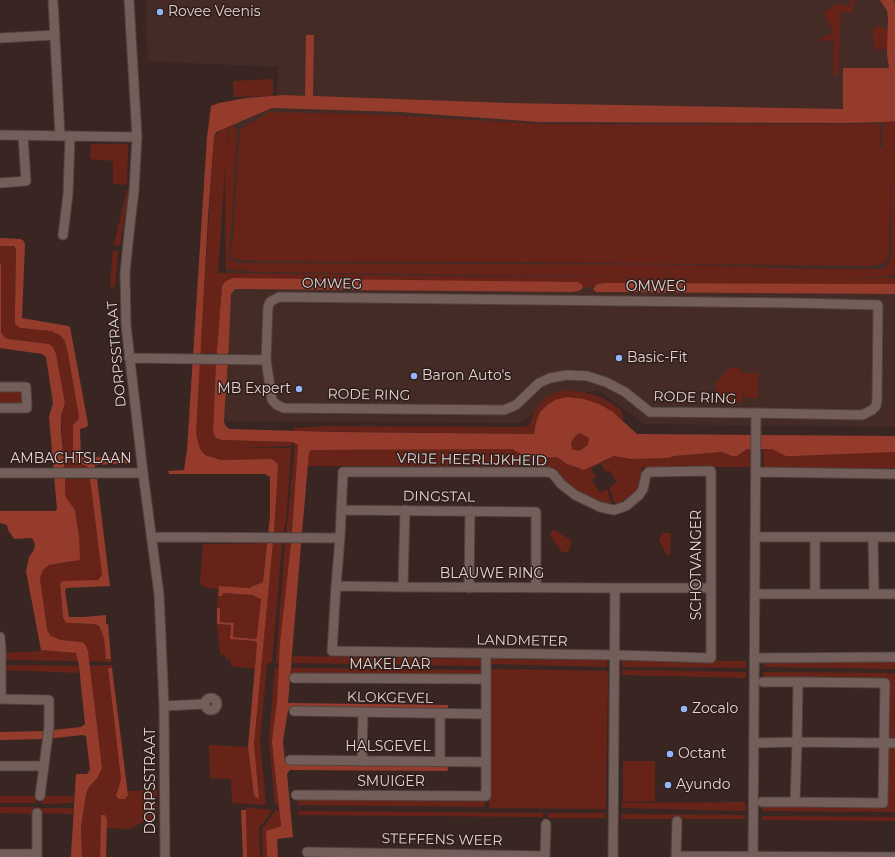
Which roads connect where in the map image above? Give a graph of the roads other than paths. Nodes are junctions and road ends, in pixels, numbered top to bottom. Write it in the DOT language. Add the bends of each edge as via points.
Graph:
graph roads {
  1 [pos="53,0"];
  2 [pos="129,0"];
  3 [pos="55,35"];
  4 [pos="0,38"];
  5 [pos="0,135"];
  6 [pos="22,136"];
  7 [pos="60,136"];
  8 [pos="70,136"];
  9 [pos="137,137"];
  10 [pos="0,183"];
  11 [pos="63,235"];
  12 [pos="129,358"];
  13 [pos="266,360"];
  14 [pos="0,386"];
  15 [pos="0,408"];
  16 [pos="756,413"];
  17 [pos="711,471"];
  18 [pos="756,472"];
  19 [pos="143,473"];
  20 [pos="0,474"];
  21 [pos="895,474"];
  22 [pos="341,510"];
  23 [pos="405,510"];
  24 [pos="470,511"];
  25 [pos="151,536"];
  26 [pos="756,537"];
  27 [pos="815,537"];
  28 [pos="340,538"];
  29 [pos="873,538"];
  30 [pos="895,538"];
  31 [pos="336,586"];
  32 [pos="403,587"];
  33 [pos="469,588"];
  34 [pos="536,588"];
  35 [pos="615,588"];
  36 [pos="711,588"];
  37 [pos="815,593"];
  38 [pos="874,593"];
  39 [pos="755,594"];
  40 [pos="895,594"];
  41 [pos="0,637"];
  42 [pos="1,649"];
  43 [pos="486,654"];
  44 [pos="615,655"];
  45 [pos="895,657"];
  46 [pos="711,658"];
  47 [pos="755,658"];
  48 [pos="1,663"];
  49 [pos="294,678"];
  50 [pos="486,679"];
  51 [pos="763,682"];
  52 [pos="798,682"];
  53 [pos="1,699"];
  54 [pos="205,704"];
  55 [pos="164,706"];
  56 [pos="294,711"];
  57 [pos="363,712"];
  58 [pos="440,713"];
  59 [pos="486,714"];
  60 [pos="797,742"];
  61 [pos="754,743"];
  62 [pos="884,743"];
  63 [pos="895,743"];
  64 [pos="290,760"];
  65 [pos="362,761"];
  66 [pos="440,762"];
  67 [pos="486,762"];
  68 [pos="0,766"];
  69 [pos="44,766"];
  70 [pos="296,795"];
  71 [pos="40,796"];
  72 [pos="762,802"];
  73 [pos="795,802"];
  74 [pos="37,814"];
  75 [pos="677,821"];
  76 [pos="546,824"];
  77 [pos="307,852"];
  78 [pos="0,854"];
  79 [pos="337,855"];
  80 [pos="37,856"];
  81 [pos="545,856"];
  82 [pos="676,856"];
  83 [pos="753,856"];
  84 [pos="165,857"];
  85 [pos="613,857"];
  86 [pos="895,857"];
  1 -- 3 [label="street"];
  2 -- 9 [label="street, DORPSSTRAAT"];
  3 -- 4 [label="street"];
  3 -- 7 [label="street"];
  5 -- 6 [label="street"];
  6 -- 7 [label="street"];
  6 -- 10 [label="street" via="26,181"];
  7 -- 8 [label="street"];
  8 -- 9 [label="street"];
  8 -- 11 [label="street" via="68,194"];
  9 -- 12 [label="street, DORPSSTRAAT" via="125,273"];
  12 -- 13 [label="street"];
  12 -- 19 [label="street, DORPSSTRAAT"];
  13 -- 16 [label="street, RODE RING" via="272,400 284,408 504,410 516,405 534,386 544,380 567,375 587,376 606,382 625,392 650,412"];
  13 -- 16 [label="street, OMWEG" via="268,307 270,302 279,297 878,305 877,400 872,410 862,415"];
  14 -- 15 [label="street" via="26,387 27,408"];
  16 -- 18 [label="street, RODE RING"];
  17 -- 22 [label="street, VRIJE HEERLIJKHEID" via="649,472 639,495 626,506 614,510 600,507 568,491 549,472 343,472"];
  17 -- 36 [label="street, SCHOTVANGER"];
  18 -- 21 [label="street"];
  18 -- 26 [label="street, RODE RING"];
  19 -- 20 [label="street, AMBACHTSLAAN"];
  19 -- 25 [label="street, DORPSSTRAAT"];
  22 -- 23 [label="street, DINGSTAL"];
  22 -- 28 [label="street"];
  23 -- 24 [label="street, DINGSTAL"];
  23 -- 32 [label="street"];
  24 -- 33 [label="street"];
  24 -- 34 [label="street, DINGSTAL" via="536,512"];
  25 -- 28 [label="street"];
  25 -- 55 [label="street, DORPSSTRAAT" via="158,594"];
  26 -- 27 [label="street"];
  26 -- 39 [label="street, RODE RING"];
  27 -- 29 [label="street"];
  27 -- 37 [label="street"];
  28 -- 31 [label="street"];
  29 -- 30 [label="street"];
  29 -- 38 [label="street"];
  31 -- 32 [label="street, BLAUWE RING"];
  31 -- 43 [label="street, LANDMETER" via="332,651"];
  32 -- 33 [label="street, BLAUWE RING"];
  33 -- 34 [label="street, BLAUWE RING"];
  34 -- 35 [label="street, BLAUWE RING"];
  35 -- 36 [label="street, BLAUWE RING"];
  35 -- 44 [label="street"];
  36 -- 46 [label="street, SCHOTVANGER"];
  37 -- 38 [label="street"];
  37 -- 39 [label="street"];
  38 -- 40 [label="street"];
  39 -- 47 [label="street, RODE RING"];
  41 -- 42 [label="street"];
  42 -- 48 [label="street"];
  43 -- 44 [label="street, LANDMETER"];
  43 -- 50 [label="street"];
  44 -- 46 [label="street, LANDMETER"];
  44 -- 85 [label="street"];
  45 -- 47 [label="street"];
  47 -- 61 [label="street, RODE RING"];
  48 -- 53 [label="street"];
  49 -- 50 [label="street, MAKELAAR"];
  50 -- 59 [label="street"];
  51 -- 52 [label="street"];
  52 -- 60 [label="street"];
  52 -- 62 [label="street" via="885,683"];
  53 -- 69 [label="street" via="49,700 49,727"];
  54 -- 55 [label="street"];
  55 -- 84 [label="street, DORPSSTRAAT"];
  56 -- 57 [label="street, KLOKGEVEL"];
  57 -- 58 [label="street, KLOKGEVEL"];
  57 -- 65 [label="street"];
  58 -- 59 [label="street, KLOKGEVEL"];
  58 -- 66 [label="street"];
  59 -- 67 [label="street"];
  60 -- 61 [label="street"];
  60 -- 62 [label="street"];
  60 -- 73 [label="street"];
  61 -- 83 [label="street, RODE RING"];
  62 -- 63 [label="street"];
  62 -- 73 [label="street" via="883,802"];
  64 -- 65 [label="street, HALSGEVEL"];
  65 -- 66 [label="street, HALSGEVEL"];
  66 -- 67 [label="street, HALSGEVEL"];
  67 -- 70 [label="street, SMUIGER" via="486,796"];
  68 -- 69 [label="street"];
  69 -- 71 [label="street"];
  72 -- 73 [label="street"];
  74 -- 80 [label="street"];
  75 -- 82 [label="street"];
  76 -- 81 [label="street, STEFFENS WEER"];
  77 -- 79 [label="street, STEFFENS WEER"];
  78 -- 80 [label="street"];
  79 -- 81 [label="street, STEFFENS WEER"];
  82 -- 83 [label="street"];
  83 -- 86 [label="street"];
}
